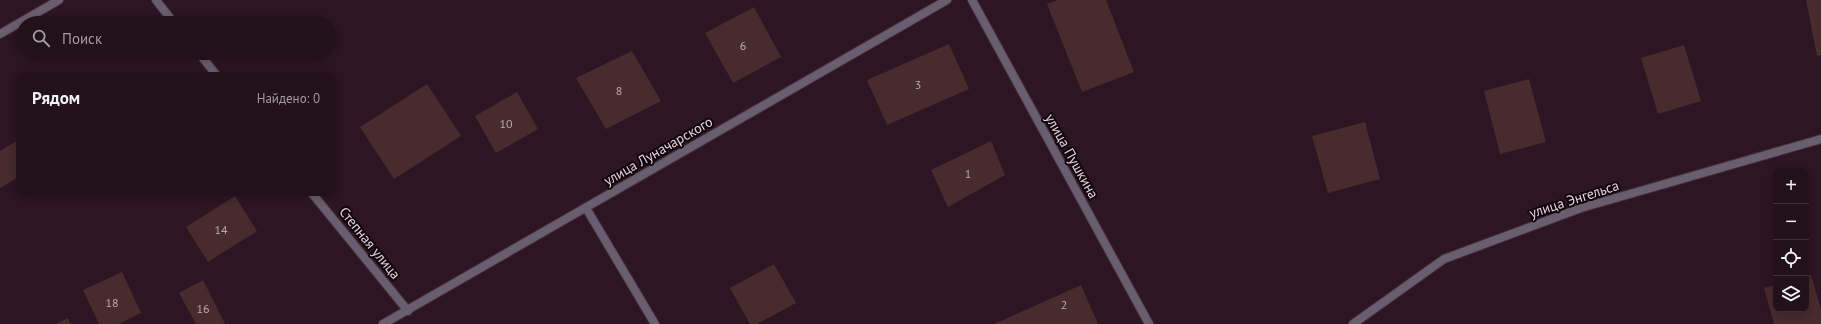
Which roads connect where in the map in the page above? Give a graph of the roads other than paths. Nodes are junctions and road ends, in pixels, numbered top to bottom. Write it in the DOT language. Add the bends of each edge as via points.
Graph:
graph roads {
  1 [pos="59,0"];
  2 [pos="156,0"];
  3 [pos="947,0"];
  4 [pos="972,0"];
  5 [pos="31,16"];
  6 [pos="169,16"];
  7 [pos="16,25"];
  8 [pos="0,34"];
  9 [pos="204,60"];
  10 [pos="214,72"];
  11 [pos="1821,139"];
  12 [pos="314,196"];
  13 [pos="586,208"];
  14 [pos="408,311"];
  15 [pos="383,324"];
  16 [pos="655,324"];
  17 [pos="1149,324"];
  18 [pos="1353,324"];
  1 -- 5 [label="street"];
  2 -- 6 [label="street"];
  3 -- 13 [label="street, улица Луначарского"];
  4 -- 17 [label="street, улица Пушкина"];
  7 -- 8 [label="street"];
  9 -- 10 [label="street"];
  11 -- 18 [label="street, улица Энгельса" via="1581,208 1444,259"];
  12 -- 14 [label="street, Степная улица"];
  13 -- 14 [label="street, улица Луначарского"];
  13 -- 16 [label="street"];
  14 -- 15 [label="street, улица Луначарского"];
}
